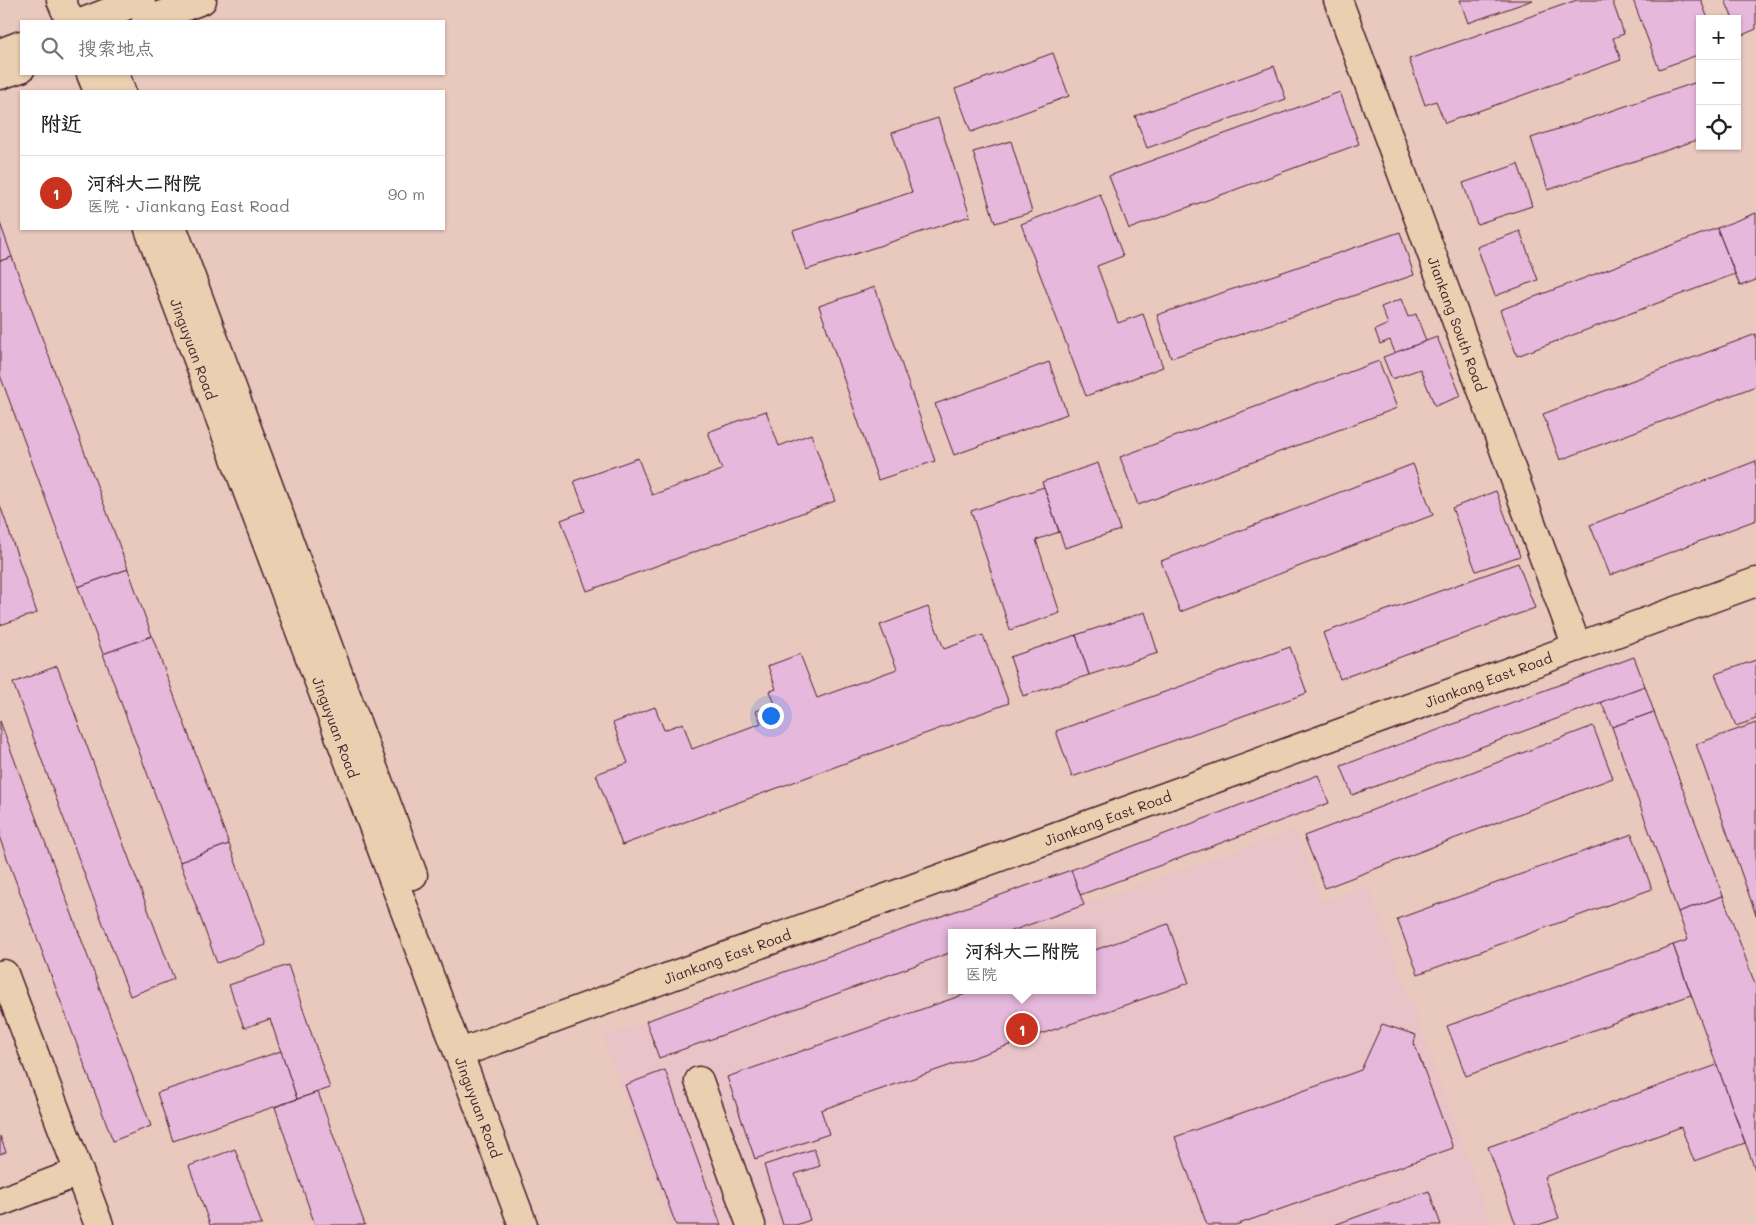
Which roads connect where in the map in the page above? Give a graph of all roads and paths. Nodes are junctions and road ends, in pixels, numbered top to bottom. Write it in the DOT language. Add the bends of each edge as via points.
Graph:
graph roads {
  1 [pos="61,0"];
  2 [pos="141,0"];
  3 [pos="202,0"];
  4 [pos="1338,0"];
  5 [pos="87,16"];
  6 [pos="149,20"];
  7 [pos="20,45"];
  8 [pos="0,53"];
  9 [pos="20,68"];
  10 [pos="0,75"];
  11 [pos="91,75"];
  12 [pos="115,75"];
  13 [pos="98,90"];
  14 [pos="121,90"];
  15 [pos="149,230"];
  16 [pos="172,230"];
  17 [pos="1756,582"];
  18 [pos="1577,647"];
  19 [pos="0,975"];
  20 [pos="468,1050"];
  21 [pos="699,1081"];
  22 [pos="79,1172"];
  23 [pos="0,1202"];
  24 [pos="99,1225"];
  25 [pos="523,1225"];
  26 [pos="543,1225"];
  27 [pos="751,1225"];
  1 -- 5 [label="main road"];
  2 -- 5 [label="main road"];
  3 -- 6 [label="main road"];
  4 -- 18 [label="main road, Jiankang South Road"];
  7 -- 8 [label="main road"];
  9 -- 10 [label="main road"];
  11 -- 13 [label="main road"];
  12 -- 14 [label="main road"];
  15 -- 20 [label="main road, Jinguyuan Road"];
  16 -- 20 [label="main road, Jinguyuan Road"];
  17 -- 18 [label="main road, Jiankang East Road"];
  18 -- 20 [label="main road, Jiankang East Road"];
  19 -- 22 [label="main road" via="4,974"];
  20 -- 25 [label="main road, Jinguyuan Road"];
  20 -- 26 [label="main road, Jinguyuan Road"];
  21 -- 27 [label="main road"];
  22 -- 23 [label="main road"];
  22 -- 24 [label="main road"];
}
